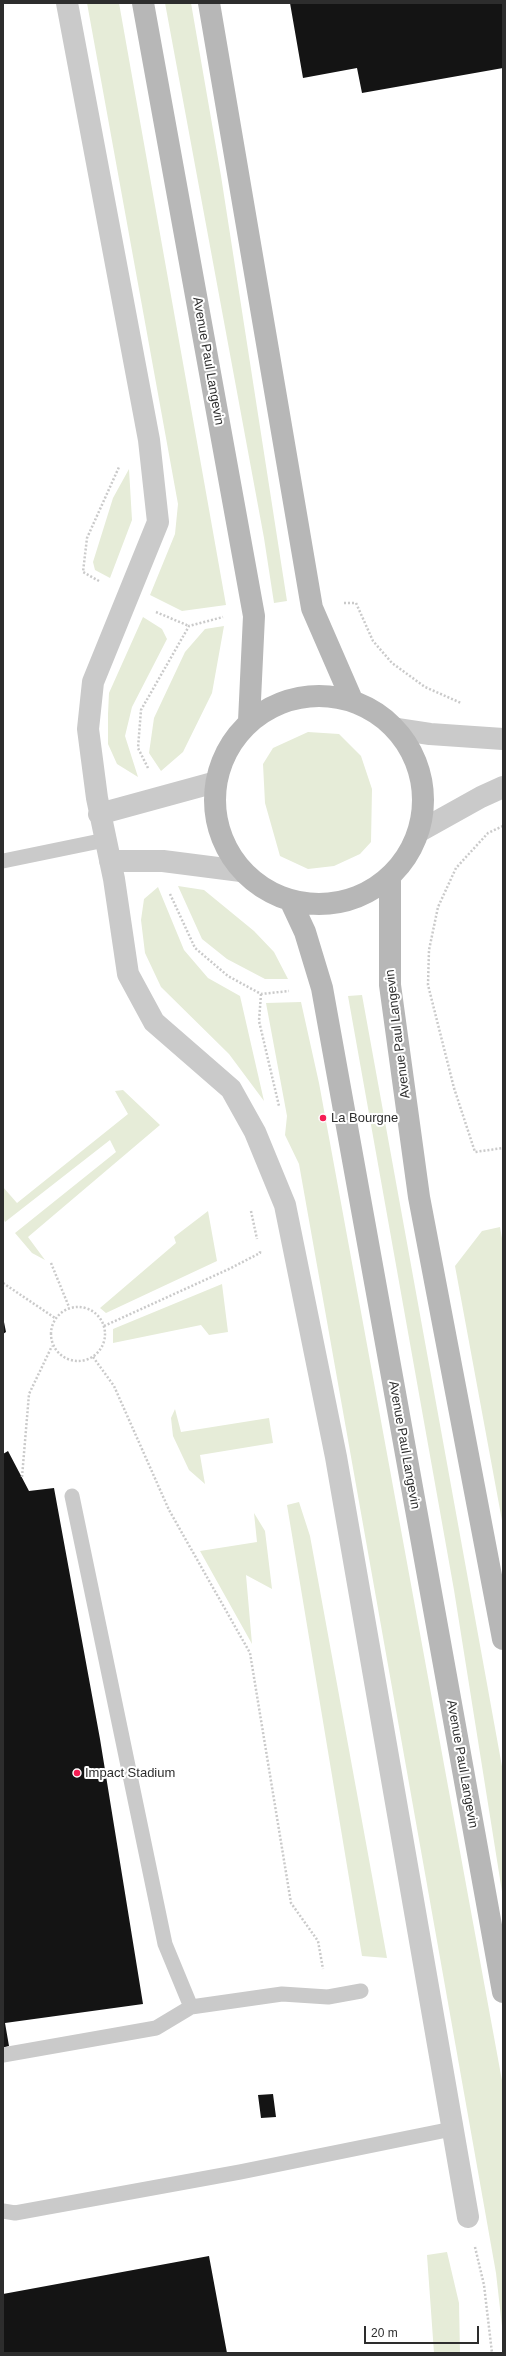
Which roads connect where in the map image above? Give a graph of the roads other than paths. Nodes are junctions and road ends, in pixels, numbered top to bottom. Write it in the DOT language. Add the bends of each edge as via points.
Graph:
graph roads {
  1 [pos="67,3"];
  2 [pos="142,3"];
  3 [pos="209,3"];
  4 [pos="352,700"];
  5 [pos="250,721"];
  6 [pos="397,729"];
  7 [pos="503,739"];
  8 [pos="216,782"];
  9 [pos="503,787"];
  10 [pos="100,814"];
  11 [pos="420,831"];
  12 [pos="108,850"];
  13 [pos="3,861"];
  14 [pos="241,871"];
  15 [pos="390,878"];
  16 [pos="291,902"];
  17 [pos="72,1496"];
  18 [pos="503,1638"];
  19 [pos="361,1991"];
  20 [pos="503,1992"];
  21 [pos="191,2007"];
  22 [pos="3,2055"];
  23 [pos="452,2129"];
  24 [pos="3,2211"];
  25 [pos="468,2217"];
  1 -- 10 [label="street" via="149,440 158,522 93,682 88,729"];
  2 -- 5 [label="main road, Avenue Paul Langevin" via="254,616"];
  3 -- 4 [label="main road" via="312,608"];
  4 -- 5 [label="main road" via="316,695 280,702"];
  4 -- 6 [label="main road" via="376,711"];
  5 -- 8 [label="main road" via="228,749"];
  6 -- 7 [label="street"];
  6 -- 11 [label="main road" via="413,751 422,777 424,804"];
  8 -- 10 [label="street"];
  8 -- 14 [label="main road" via="215,814 224,844"];
  9 -- 11 [label="street"];
  10 -- 12 [label="street"];
  11 -- 15 [label="main road" via="408,856"];
  12 -- 13 [label="lane"];
  12 -- 14 [label="street" via="163,861"];
  12 -- 23 [label="street" via="128,974 154,1022 231,1089 255,1132 286,1205 337,1464"];
  14 -- 16 [label="main road" via="264,890"];
  15 -- 16 [label="main road" via="361,897 326,905"];
  15 -- 18 [label="main road, Avenue Paul Langevin" via="390,985 419,1197"];
  16 -- 20 [label="main road, Avenue Paul Langevin" via="304,932 322,988"];
  17 -- 21 [label="lane" via="165,1944"];
  19 -- 21 [label="lane" via="328,1997 282,1994"];
  21 -- 22 [label="lane" via="156,2028"];
  23 -- 24 [label="lane" via="240,2172 15,2213"];
  23 -- 25 [label="street"];
}
